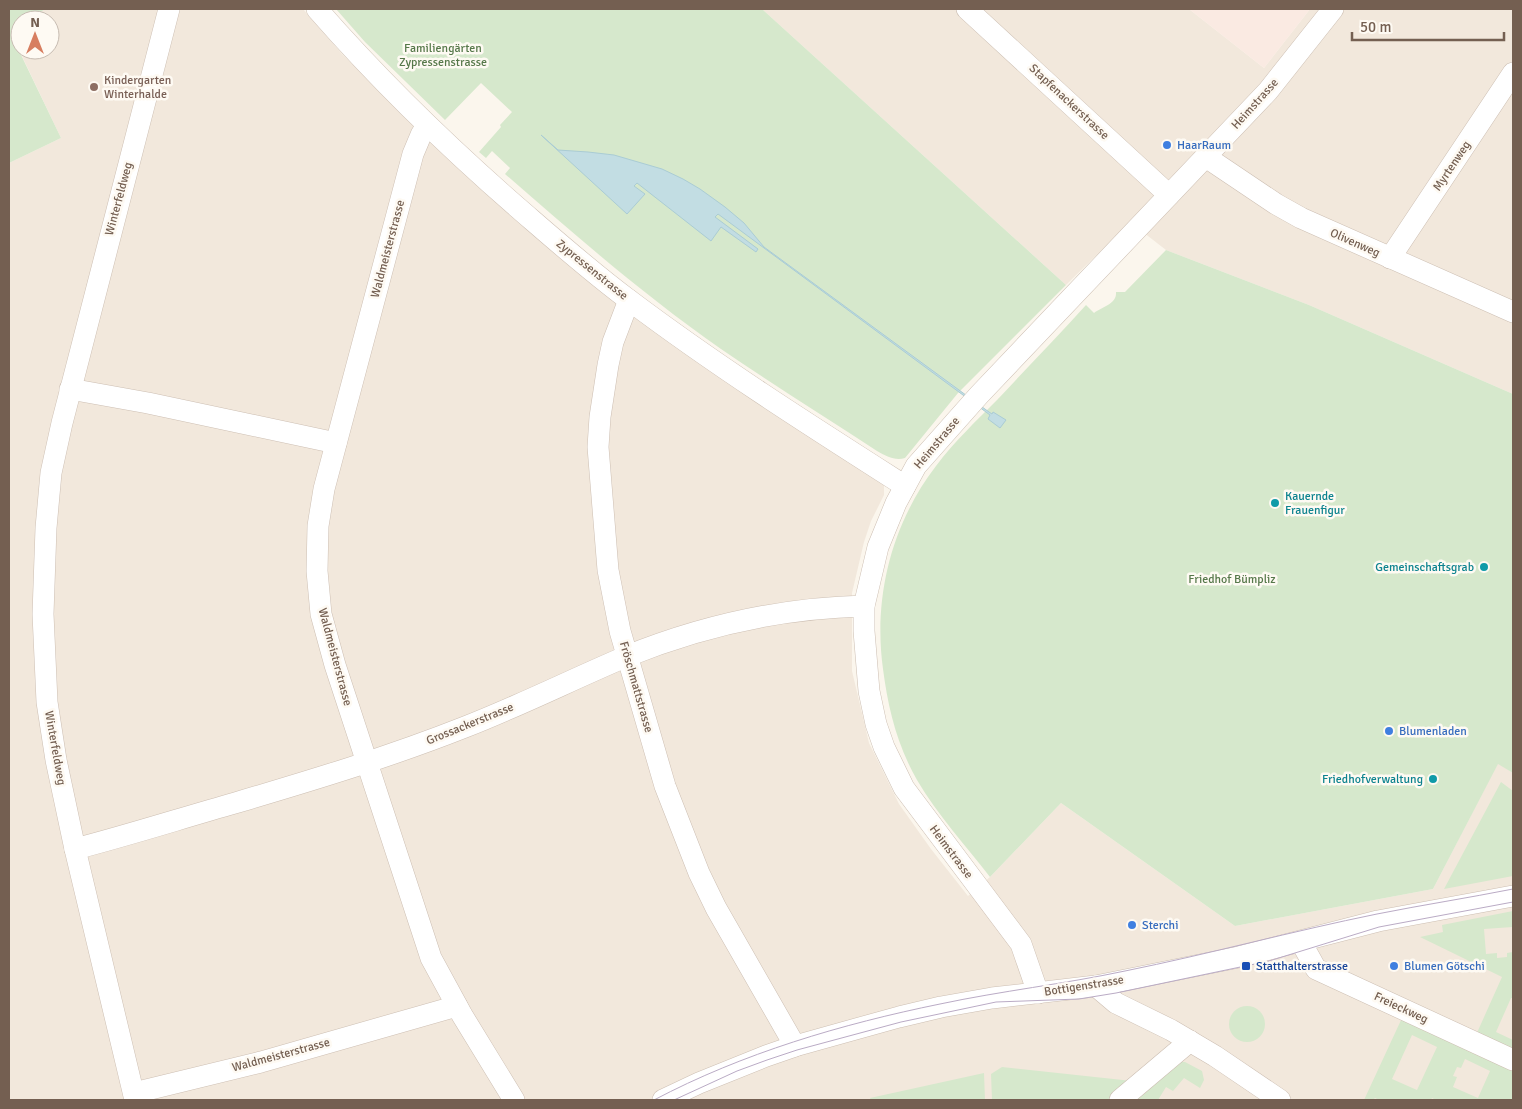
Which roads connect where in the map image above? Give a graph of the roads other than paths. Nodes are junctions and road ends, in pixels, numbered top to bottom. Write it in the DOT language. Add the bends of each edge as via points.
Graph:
graph roads {
  1 [pos="169,9"];
  2 [pos="317,9"];
  3 [pos="967,9"];
  4 [pos="1333,9"];
  5 [pos="1513,73"];
  6 [pos="427,125"];
  7 [pos="1206,157"];
  8 [pos="1169,195"];
  9 [pos="1390,258"];
  10 [pos="629,300"];
  11 [pos="1513,312"];
  12 [pos="70,389"];
  13 [pos="336,443"];
  14 [pos="904,486"];
  15 [pos="864,606"];
  16 [pos="627,657"];
  17 [pos="366,764"];
  18 [pos="75,849"];
  19 [pos="1513,896"];
  20 [pos="1301,942"];
  21 [pos="1096,986"];
  22 [pos="1038,994"];
  23 [pos="457,1006"];
  24 [pos="1190,1041"];
  25 [pos="795,1046"];
  26 [pos="1513,1060"];
  27 [pos="703,1092"];
  28 [pos="134,1097"];
  29 [pos="514,1100"];
  30 [pos="663,1100"];
  31 [pos="1120,1100"];
  32 [pos="1280,1100"];
  1 -- 12 [label="street, Winterfeldweg"];
  2 -- 6 [label="street, Zypressenstrasse"];
  3 -- 8 [label="street, Stapfenackerstrasse"];
  4 -- 7 [label="street, Heimstrasse" via="1268,91"];
  5 -- 9 [label="street, Myrtenweg"];
  6 -- 10 [label="street, Zypressenstrasse" via="578,261"];
  6 -- 13 [label="street, Waldmeisterstrasse" via="411,162"];
  7 -- 8 [label="street, Heimstrasse"];
  7 -- 9 [label="street, Olivenweg" via="1301,218"];
  8 -- 14 [label="street, Heimstrasse" via="954,423 916,466"];
  9 -- 11 [label="street, Olivenweg"];
  10 -- 14 [label="street, Zypressenstrasse" via="712,361"];
  10 -- 16 [label="street, Fröschmattstrasse" via="608,365 598,447 608,570"];
  12 -- 13 [label="street"];
  12 -- 18 [label="street, Winterfeldweg" via="51,473 43,614 50,729"];
  13 -- 17 [label="street, Waldmeisterstrasse" via="318,526 319,596 335,665"];
  14 -- 15 [label="street, Heimstrasse" via="878,547"];
  15 -- 16 [label="street, Grossackerstrasse" via="817,608 747,620 693,634"];
  15 -- 22 [label="street, Heimstrasse" via="869,691 876,724 892,766 904,788 1021,944"];
  16 -- 17 [label="street, Grossackerstrasse" via="466,727"];
  16 -- 25 [label="street, Fröschmattstrasse" via="665,786 699,873"];
  17 -- 18 [label="street, Grossackerstrasse"];
  17 -- 23 [label="street, Waldmeisterstrasse" via="431,958"];
  18 -- 28 [label="street, Winterfeldweg"];
  19 -- 20 [label="street, Bottigenstrasse" via="1378,921"];
  20 -- 21 [label="street, Bottigenstrasse"];
  20 -- 26 [label="street, Freieckweg" via="1316,969"];
  21 -- 22 [label="street, Bottigenstrasse"];
  21 -- 24 [label="street" via="1116,1003"];
  22 -- 25 [label="street, Bottigenstrasse" via="941,1007"];
  23 -- 28 [label="street, Waldmeisterstrasse"];
  23 -- 29 [label="street, Waldmeisterstrasse"];
  24 -- 31 [label="street"];
  24 -- 32 [label="street"];
  25 -- 27 [label="street, Bottigenstrasse" via="735,1068"];
  27 -- 30 [label="street, Bottigenstrasse"];
}
